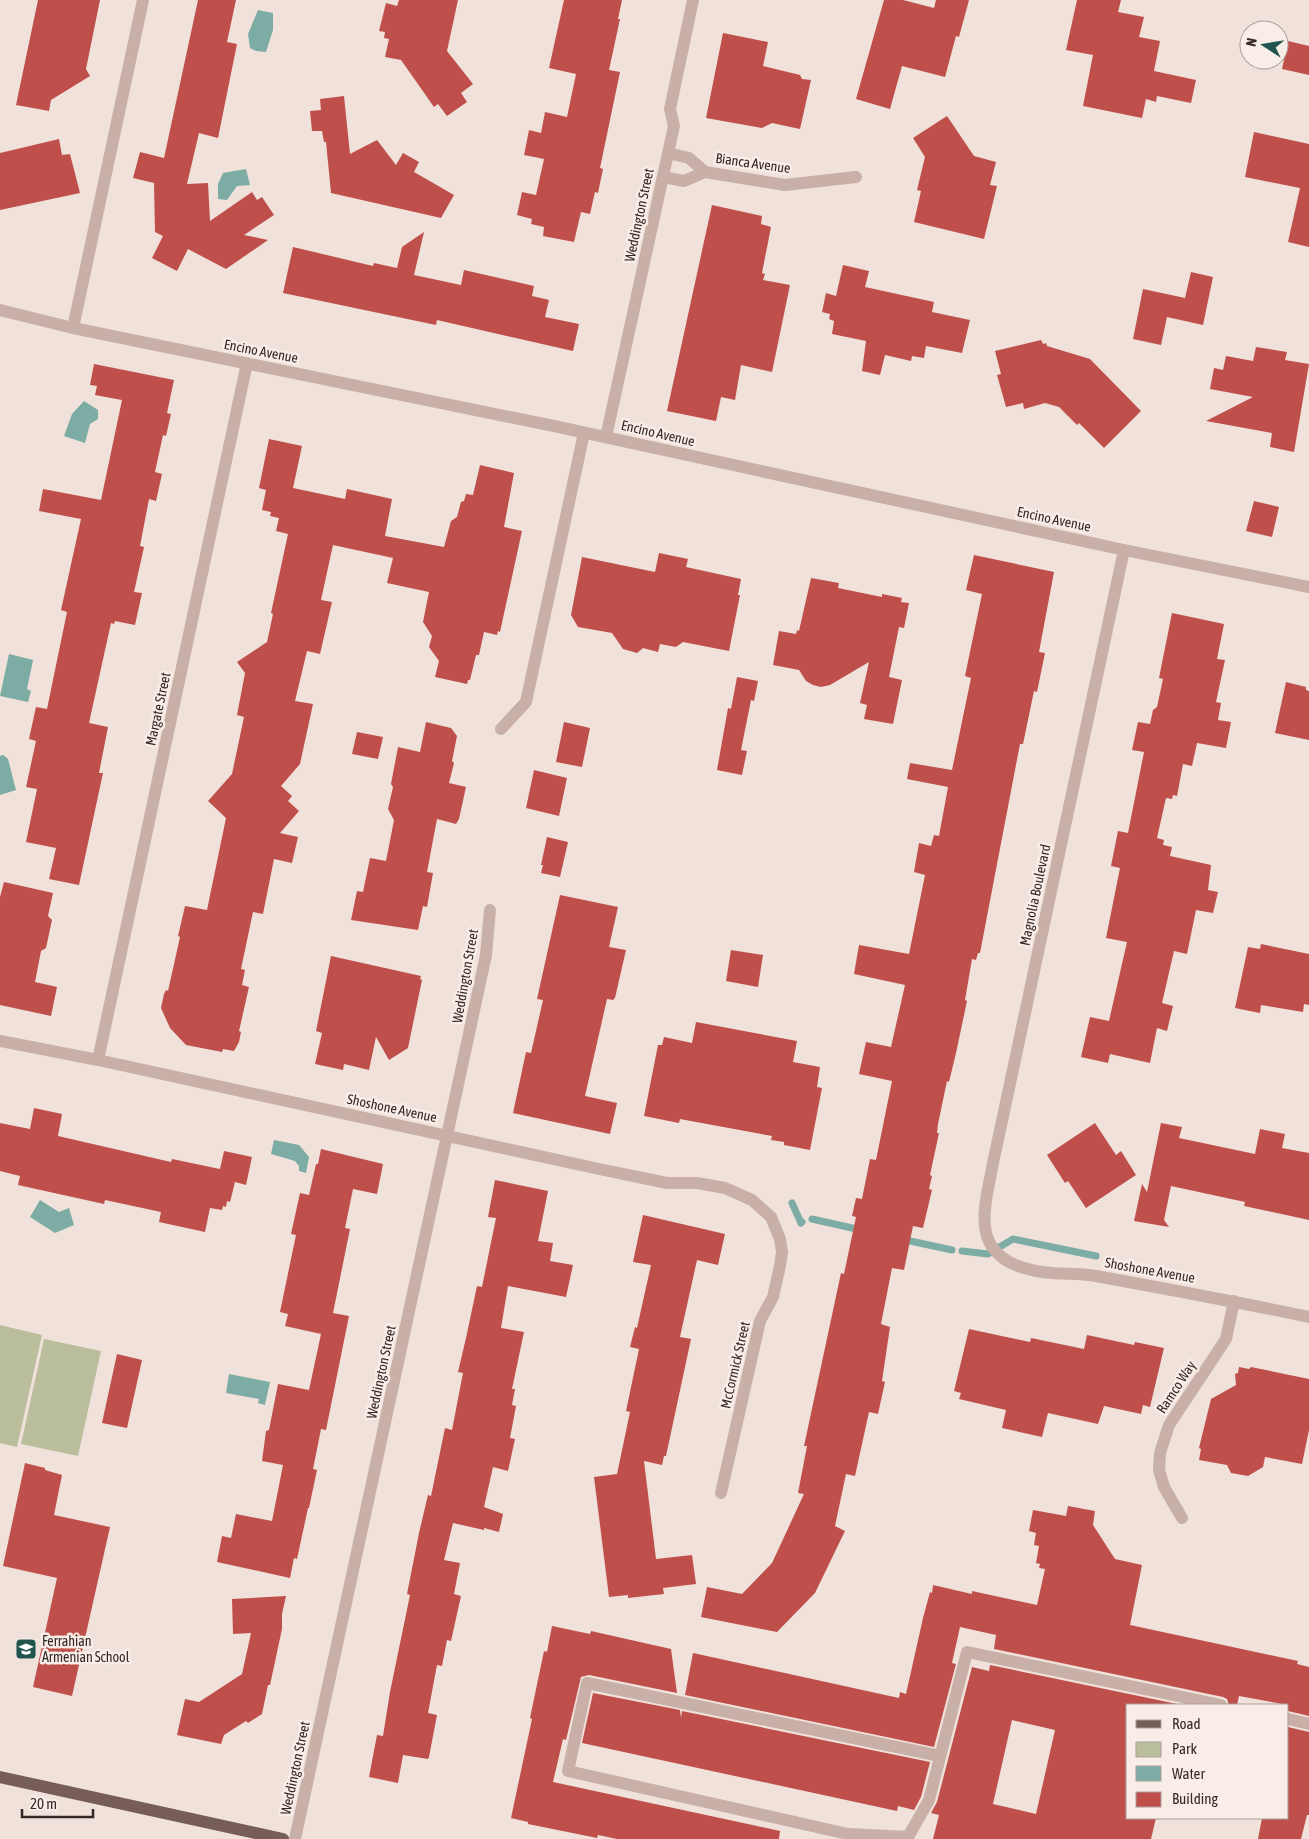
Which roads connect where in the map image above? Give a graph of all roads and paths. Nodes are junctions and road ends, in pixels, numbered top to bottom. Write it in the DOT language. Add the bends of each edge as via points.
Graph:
graph roads {
  1 [pos="143,0"];
  2 [pos="692,0"];
  3 [pos="668,152"];
  4 [pos="705,172"];
  5 [pos="663,177"];
  6 [pos="856,177"];
  7 [pos="0,310"];
  8 [pos="73,328"];
  9 [pos="247,363"];
  10 [pos="584,433"];
  11 [pos="606,437"];
  12 [pos="1124,550"];
  13 [pos="1309,587"];
  14 [pos="501,729"];
  15 [pos="490,910"];
  16 [pos="0,1041"];
  17 [pos="98,1060"];
  18 [pos="448,1135"];
  19 [pos="771,1217"];
  20 [pos="991,1247"];
  21 [pos="1234,1301"];
  22 [pos="1309,1317"];
  23 [pos="721,1492"];
  24 [pos="1182,1518"];
  25 [pos="1216,1704"];
  26 [pos="1289,1720"];
  27 [pos="1309,1724"];
  28 [pos="940,1756"];
  29 [pos="0,1777"];
  30 [pos="848,1837"];
  31 [pos="909,1838"];
  32 [pos="283,1839"];
  33 [pos="295,1839"];
  1 -- 8 [label="street"];
  2 -- 3 [label="street, Weddington Street" via="670,109 674,126"];
  3 -- 4 [label="street, Bianca Avenue" via="689,158"];
  3 -- 5 [label="street, Weddington Street"];
  4 -- 5 [label="street, Bianca Avenue" via="684,181"];
  4 -- 6 [label="street, Bianca Avenue" via="785,185"];
  5 -- 11 [label="street, Weddington Street"];
  7 -- 8 [label="street, Encino Avenue"];
  8 -- 9 [label="street, Encino Avenue"];
  9 -- 10 [label="street, Encino Avenue"];
  9 -- 17 [label="street, Margate Street"];
  10 -- 11 [label="street, Encino Avenue"];
  10 -- 14 [label="street" via="526,702"];
  11 -- 12 [label="street, Encino Avenue"];
  12 -- 13 [label="street, Encino Avenue"];
  12 -- 20 [label="street, Magnolia Boulevard" via="993,1163 983,1224"];
  15 -- 18 [label="street, Weddington Street" via="486,954"];
  16 -- 17 [label="street, Shoshone Avenue"];
  17 -- 18 [label="street, Shoshone Avenue"];
  18 -- 19 [label="street, Shoshone Avenue" via="667,1183 697,1183 724,1188 752,1200"];
  18 -- 33 [label="street, Weddington Street"];
  19 -- 23 [label="street, McCormick Street" via="780,1239 780,1266 773,1297 760,1321"];
  20 -- 21 [label="street, Shoshone Avenue" via="1010,1263 1028,1269 1092,1275"];
  21 -- 22 [label="street, Shoshone Avenue"];
  21 -- 24 [label="street, Ramco Way" via="1226,1339 1169,1424 1160,1453 1159,1470 1164,1487"];
  25 -- 28 [label="street" via="968,1652"];
  26 -- 27 [label="street"];
  28 -- 30 [label="street" via="587,1683 568,1771"];
  28 -- 31 [label="street" via="929,1800"];
  29 -- 32 [label="main road"];
  30 -- 31 [label="street"];
}
